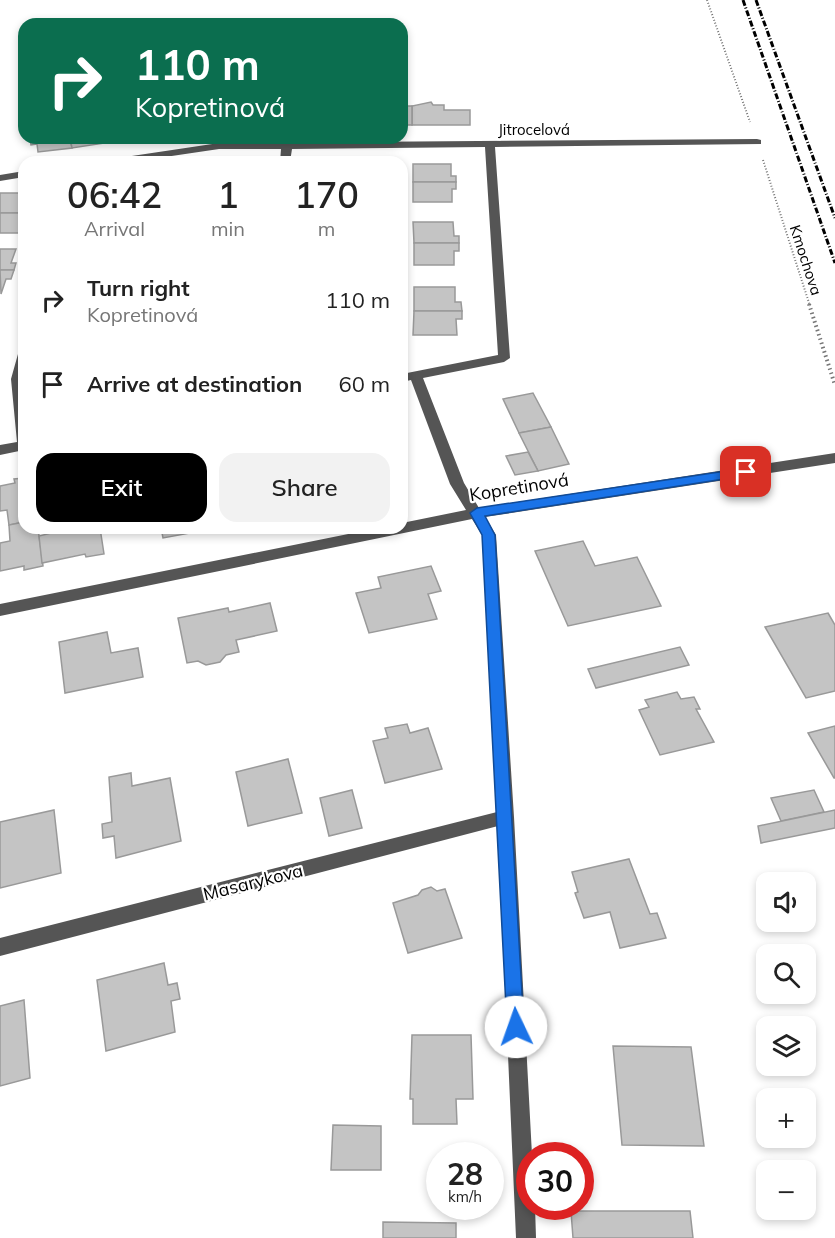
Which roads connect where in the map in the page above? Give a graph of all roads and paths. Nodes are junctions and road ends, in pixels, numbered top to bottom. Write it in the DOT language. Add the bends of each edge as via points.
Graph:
graph roads {
  1 [pos="707,0"];
  2 [pos="757,142"];
  3 [pos="490,144"];
  4 [pos="287,145"];
  5 [pos="151,156"];
  6 [pos="286,156"];
  7 [pos="18,175"];
  8 [pos="0,178"];
  9 [pos="408,376"];
  10 [pos="835,385"];
  11 [pos="18,445"];
  12 [pos="0,450"];
  13 [pos="835,458"];
  14 [pos="477,513"];
  15 [pos="408,527"];
  16 [pos="374,534"];
  17 [pos="0,610"];
  18 [pos="506,817"];
  19 [pos="0,947"];
  20 [pos="525,1238"];
  1 -- 2 [label="path, Kmochova"];
  2 -- 3 [label="street, Jitrocelová"];
  2 -- 10 [label="path, Kmochova"];
  3 -- 4 [label="street"];
  3 -- 9 [label="street, Jitrocelová" via="504,358"];
  4 -- 5 [label="street" via="219,146"];
  4 -- 6 [label="street"];
  7 -- 8 [label="street"];
  9 -- 14 [label="street" via="457,484"];
  11 -- 12 [label="street"];
  13 -- 14 [label="street, Kopretinová"];
  14 -- 15 [label="street, Kopretinová"];
  14 -- 18 [label="street" via="489,535"];
  16 -- 17 [label="street, Kopretinová"];
  18 -- 19 [label="street, Masarykova"];
  18 -- 20 [label="street"];
}
